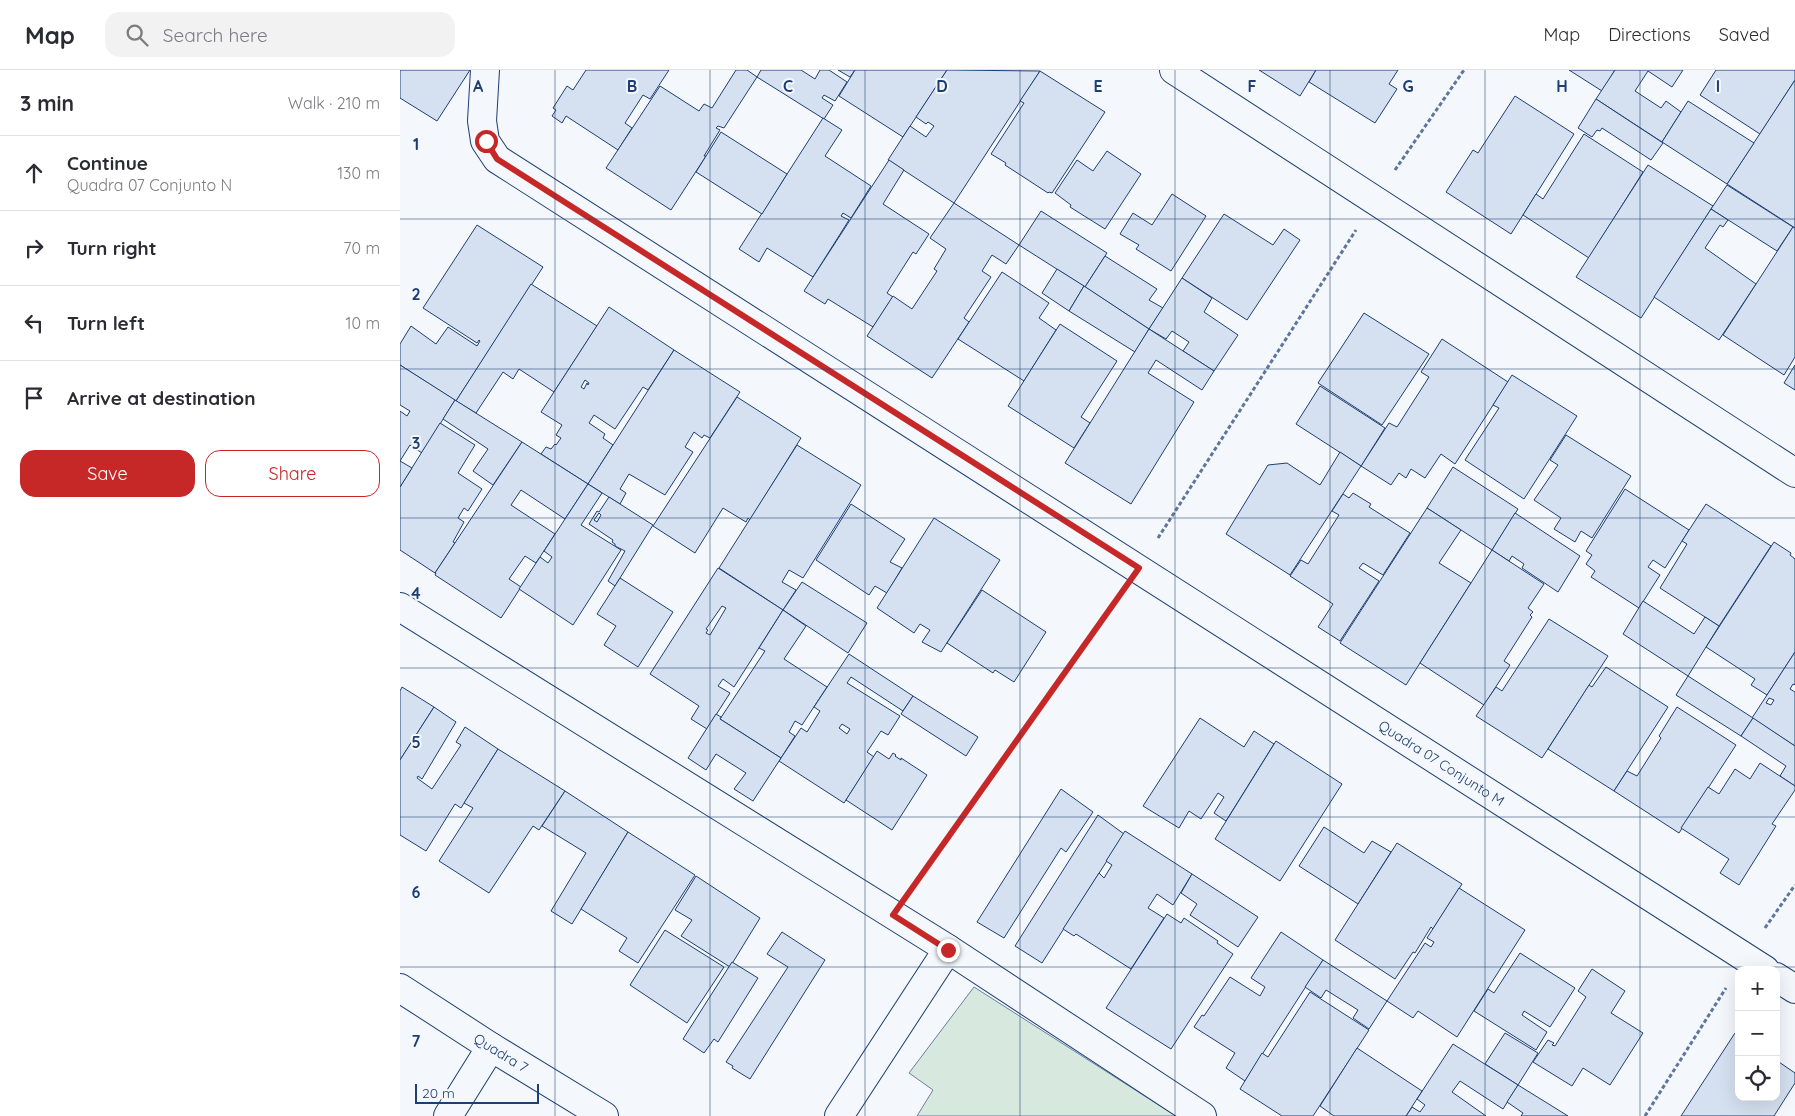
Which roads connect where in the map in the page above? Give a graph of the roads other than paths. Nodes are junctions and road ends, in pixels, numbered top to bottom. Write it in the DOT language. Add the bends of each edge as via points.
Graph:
graph roads {
  1 [pos="485,70"];
  2 [pos="1174,70"];
  3 [pos="1795,473"];
  4 [pos="400,607"];
  5 [pos="948,950"];
  6 [pos="1755,963"];
  7 [pos="1780,980"];
  8 [pos="400,988"];
  9 [pos="1795,989"];
  10 [pos="492,1047"];
  11 [pos="448,1116"];
  12 [pos="604,1116"];
  13 [pos="839,1116"];
  14 [pos="1202,1116"];
  1 -- 6 [label="street, Quadra 07 Conjunto M" via="482,121 486,141 497,159"];
  2 -- 3 [label="street"];
  4 -- 5 [label="street"];
  5 -- 13 [label="street"];
  5 -- 14 [label="street"];
  7 -- 9 [label="street"];
  8 -- 10 [label="street, Quadra 7"];
  10 -- 11 [label="street"];
  10 -- 12 [label="street, Quadra 7"];
}
